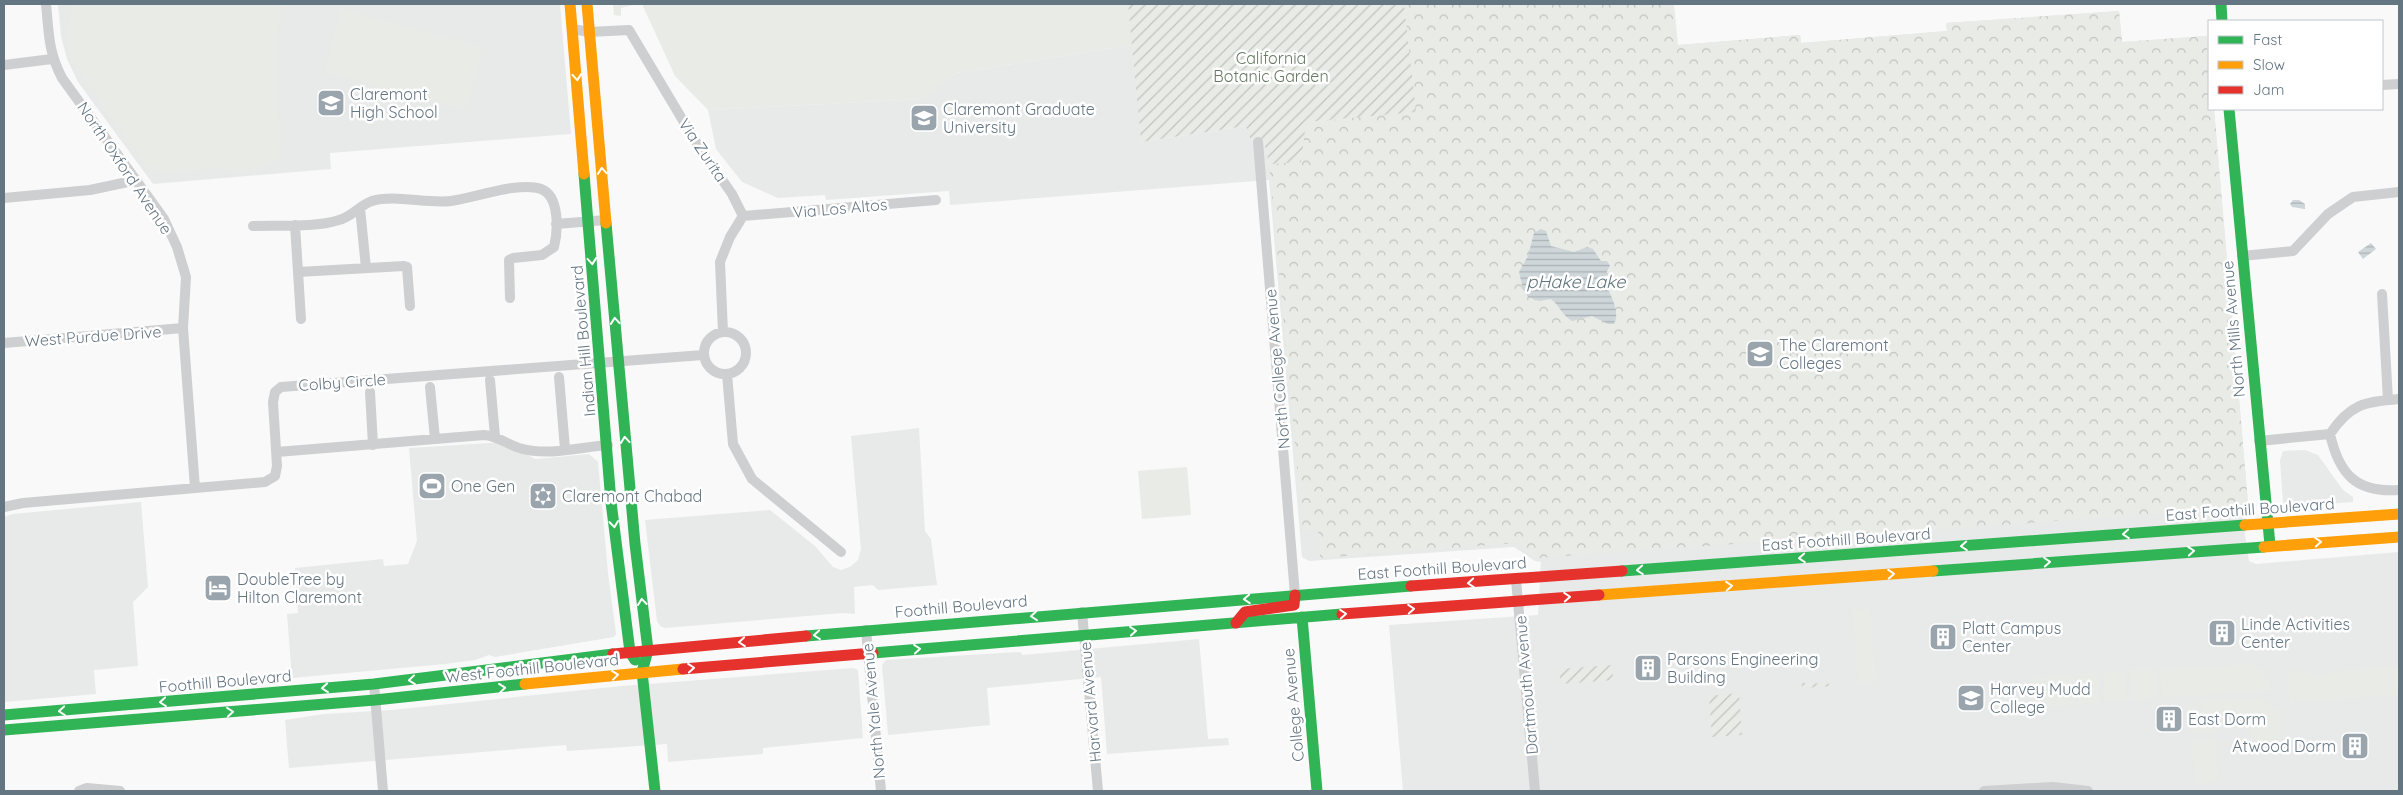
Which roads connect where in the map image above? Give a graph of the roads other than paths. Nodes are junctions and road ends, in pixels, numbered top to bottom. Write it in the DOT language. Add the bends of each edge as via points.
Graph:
graph roads {
  1 [pos="46,4"];
  2 [pos="570,4"];
  3 [pos="587,4"];
  4 [pos="2221,4"];
  5 [pos="2222,20"];
  6 [pos="573,29"];
  7 [pos="589,32"];
  8 [pos="52,59"];
  9 [pos="4,65"];
  10 [pos="2399,84"];
  11 [pos="2383,85"];
  12 [pos="2229,110"];
  13 [pos="1258,142"];
  14 [pos="137,180"];
  15 [pos="2399,192"];
  16 [pos="4,198"];
  17 [pos="936,200"];
  18 [pos="360,208"];
  19 [pos="743,216"];
  20 [pos="606,220"];
  21 [pos="589,221"];
  22 [pos="556,224"];
  23 [pos="295,225"];
  24 [pos="253,226"];
  25 [pos="2242,256"];
  26 [pos="366,268"];
  27 [pos="298,272"];
  28 [pos="2382,294"];
  29 [pos="510,298"];
  30 [pos="410,306"];
  31 [pos="301,319"];
  32 [pos="183,328"];
  33 [pos="723,332"];
  34 [pos="4,342"];
  35 [pos="703,355"];
  36 [pos="619,360"];
  37 [pos="601,362"];
  38 [pos="727,374"];
  39 [pos="559,377"];
  40 [pos="490,380"];
  41 [pos="430,387"];
  42 [pos="370,392"];
  43 [pos="2399,399"];
  44 [pos="2388,400"];
  45 [pos="2330,434"];
  46 [pos="495,436"];
  47 [pos="435,439"];
  48 [pos="2258,441"];
  49 [pos="373,445"];
  50 [pos="608,445"];
  51 [pos="565,449"];
  52 [pos="277,452"];
  53 [pos="194,488"];
  54 [pos="2399,490"];
  55 [pos="4,507"];
  56 [pos="2399,514"];
  57 [pos="2267,524"];
  58 [pos="2399,537"];
  59 [pos="2270,545"];
  60 [pos="841,552"];
  61 [pos="1516,580"];
  62 [pos="1369,590"];
  63 [pos="1296,595"];
  64 [pos="1519,600"];
  65 [pos="1082,612"];
  66 [pos="1302,617"];
  67 [pos="1236,622"];
  68 [pos="866,630"];
  69 [pos="1084,635"];
  70 [pos="648,650"];
  71 [pos="630,652"];
  72 [pos="869,653"];
  73 [pos="642,672"];
  74 [pos="450,676"];
  75 [pos="374,684"];
  76 [pos="425,696"];
  77 [pos="375,700"];
  78 [pos="4,715"];
  79 [pos="4,730"];
  80 [pos="79,791"];
  81 [pos="120,791"];
  82 [pos="382,791"];
  83 [pos="655,791"];
  84 [pos="881,791"];
  85 [pos="1098,791"];
  86 [pos="1317,791"];
  87 [pos="1535,791"];
  88 [pos="1984,791"];
  89 [pos="2088,791"];
  1 -- 8 [label="street, North Oxford Avenue"];
  2 -- 6 [label="main road, Indian Hill Boulevard"];
  3 -- 7 [label="main road, Indian Hill Boulevard"];
  4 -- 5 [label="main road"];
  6 -- 7 [label="street, Via Zurita"];
  6 -- 21 [label="main road, Indian Hill Boulevard, one-way"];
  7 -- 19 [label="street, Via Zurita" via="629,30"];
  20 -- 7 [label="main road, Indian Hill Boulevard, one-way"];
  8 -- 9 [label="street"];
  8 -- 14 [label="street, North Oxford Avenue" via="62,78"];
  10 -- 11 [label="street"];
  12 -- 25 [label="main road, North Mills Avenue"];
  13 -- 63 [label="street, North College Avenue"];
  14 -- 16 [label="street" via="90,190"];
  14 -- 32 [label="street, North Oxford Avenue" via="164,219 177,247 186,277"];
  15 -- 25 [label="street" via="2353,197 2328,214 2293,250"];
  17 -- 19 [label="street, Via Los Altos"];
  18 -- 22 [label="street" via="372,201 385,199 450,201 504,190 539,188 553,200"];
  18 -- 23 [label="street" via="339,221"];
  18 -- 26 [label="street"];
  19 -- 33 [label="street" via="720,262"];
  20 -- 21 [label="street"];
  36 -- 20 [label="main road, Indian Hill Boulevard, one-way"];
  21 -- 22 [label="street"];
  21 -- 37 [label="main road, Indian Hill Boulevard, one-way"];
  22 -- 29 [label="street" via="554,247 549,252 509,260"];
  23 -- 24 [label="street"];
  23 -- 27 [label="street"];
  25 -- 48 [label="main road, North Mills Avenue"];
  26 -- 27 [label="street"];
  26 -- 30 [label="street" via="407,268"];
  27 -- 31 [label="street"];
  28 -- 44 [label="street"];
  32 -- 34 [label="street, West Purdue Drive"];
  32 -- 53 [label="street, North Oxford Avenue"];
  33 -- 35 [label="street" via="708,339"];
  33 -- 38 [label="street" via="738,336 746,351 741,367"];
  35 -- 36 [label="street, Colby Circle"];
  35 -- 38 [label="street" via="711,369"];
  36 -- 37 [label="street, Colby Circle"];
  70 -- 36 [label="main road, Indian Hill Boulevard, one-way"];
  37 -- 50 [label="main road, Indian Hill Boulevard"];
  37 -- 52 [label="street, Colby Circle" via="281,387 275,392 273,402"];
  38 -- 60 [label="street" via="733,444 752,478"];
  39 -- 51 [label="street"];
  40 -- 46 [label="street"];
  41 -- 47 [label="street"];
  42 -- 49 [label="street"];
  43 -- 44 [label="street"];
  44 -- 45 [label="street" via="2363,404 2342,416"];
  45 -- 48 [label="street"];
  45 -- 54 [label="street, East Foothill Boulevard" via="2333,449 2346,474 2366,488"];
  46 -- 47 [label="street"];
  46 -- 51 [label="street" via="521,449 538,452"];
  47 -- 49 [label="street"];
  48 -- 57 [label="main road, North Mills Avenue"];
  49 -- 52 [label="street"];
  50 -- 51 [label="street"];
  50 -- 71 [label="main road, Indian Hill Boulevard, one-way" via="618,564"];
  52 -- 53 [label="street, Colby Circle" via="275,476 265,482"];
  53 -- 55 [label="street, Colby Circle"];
  56 -- 57 [label="main road, East Foothill Boulevard"];
  57 -- 59 [label="main road, North Mills Avenue"];
  57 -- 61 [label="main road, East Foothill Boulevard, one-way"];
  59 -- 58 [label="main road, one-way"];
  64 -- 59 [label="main road, one-way"];
  61 -- 62 [label="main road, East Foothill Boulevard, one-way"];
  61 -- 64 [label="street, Dartmouth Avenue"];
  62 -- 63 [label="main road, East Foothill Boulevard"];
  62 -- 66 [label="main road" via="1350,598 1313,603"];
  63 -- 65 [label="main road, Foothill Boulevard, one-way"];
  63 -- 67 [label="main road" via="1294,605 1250,610"];
  66 -- 64 [label="main road, one-way"];
  64 -- 87 [label="street, Dartmouth Avenue"];
  65 -- 68 [label="main road, Foothill Boulevard, one-way"];
  65 -- 69 [label="street, Harvard Avenue"];
  66 -- 67 [label="main road"];
  66 -- 86 [label="main road, College Avenue"];
  69 -- 67 [label="main road, one-way"];
  68 -- 70 [label="main road, Foothill Boulevard, one-way"];
  68 -- 72 [label="street, North Yale Avenue"];
  72 -- 69 [label="main road, one-way"];
  69 -- 85 [label="street, Harvard Avenue"];
  70 -- 71 [label="main road, Foothill Boulevard"];
  70 -- 73 [label="main road, Indian Hill Boulevard"];
  71 -- 73 [label="main road, Indian Hill Boulevard"];
  71 -- 74 [label="main road, West Foothill Boulevard"];
  73 -- 72 [label="main road, one-way"];
  72 -- 84 [label="street, North Yale Avenue"];
  76 -- 73 [label="main road, West Foothill Boulevard, one-way"];
  73 -- 83 [label="main road, Indian Hill Boulevard"];
  74 -- 75 [label="main road, Foothill Boulevard, one-way"];
  75 -- 77 [label="street"];
  75 -- 78 [label="main road, Foothill Boulevard, one-way"];
  76 -- 77 [label="main road, Foothill Boulevard"];
  79 -- 77 [label="main road, Foothill Boulevard, one-way"];
  77 -- 82 [label="street"];
  80 -- 81 [label="street" via="88,788"];
  88 -- 89 [label="street" via="2053,787"];
}
